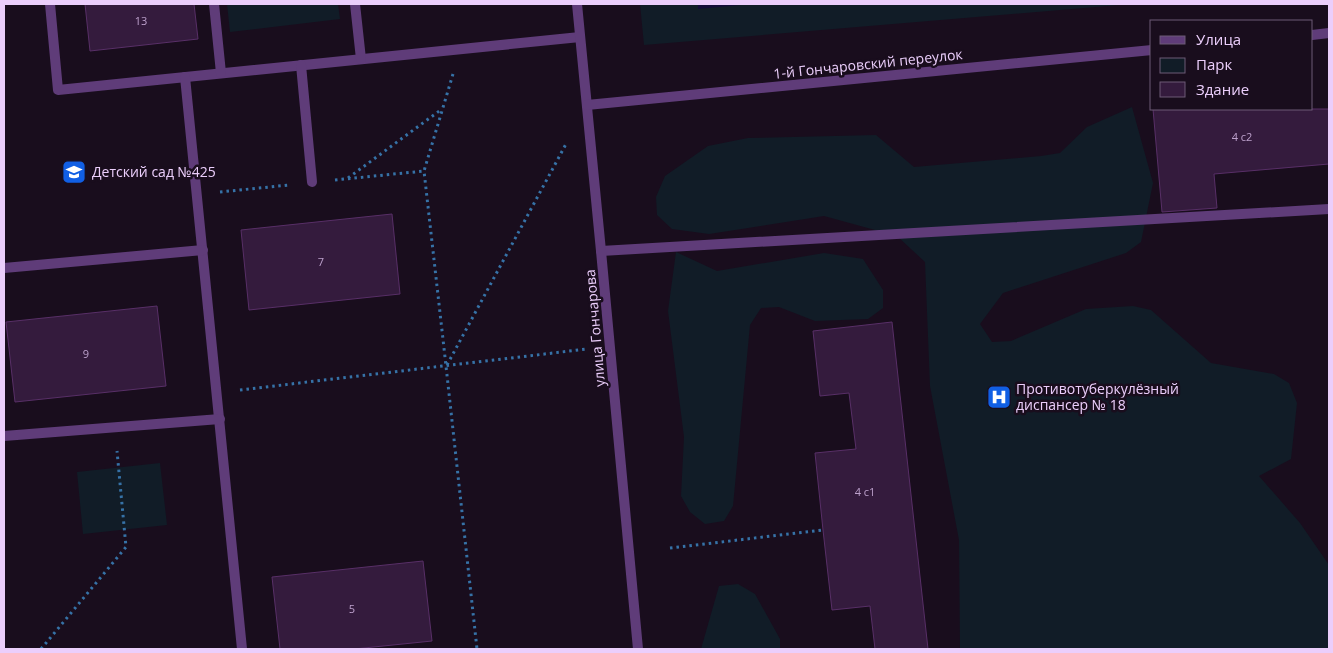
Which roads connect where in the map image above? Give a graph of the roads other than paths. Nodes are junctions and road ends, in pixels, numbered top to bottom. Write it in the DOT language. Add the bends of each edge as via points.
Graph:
graph roads {
  1 [pos="50,4"];
  2 [pos="214,4"];
  3 [pos="355,4"];
  4 [pos="577,4"];
  5 [pos="1329,33"];
  6 [pos="1313,34"];
  7 [pos="580,37"];
  8 [pos="1150,50"];
  9 [pos="361,59"];
  10 [pos="300,65"];
  11 [pos="221,73"];
  12 [pos="185,77"];
  13 [pos="587,105"];
  14 [pos="312,182"];
  15 [pos="1329,209"];
  16 [pos="203,250"];
  17 [pos="601,251"];
  18 [pos="4,268"];
  19 [pos="220,419"];
  20 [pos="4,436"];
  21 [pos="242,649"];
  22 [pos="638,649"];
  1 -- 12 [label="street" via="58,90"];
  2 -- 11 [label="street"];
  3 -- 9 [label="street"];
  4 -- 7 [label="street, улица Гончарова"];
  5 -- 6 [label="street"];
  7 -- 9 [label="street"];
  7 -- 13 [label="street, улица Гончарова"];
  8 -- 13 [label="street, 1-й Гончаровский переулок"];
  9 -- 10 [label="street"];
  10 -- 11 [label="street"];
  10 -- 14 [label="street"];
  11 -- 12 [label="street"];
  12 -- 16 [label="street"];
  13 -- 17 [label="street, улица Гончарова"];
  15 -- 17 [label="street"];
  16 -- 18 [label="street"];
  16 -- 19 [label="street"];
  17 -- 22 [label="street, улица Гончарова"];
  19 -- 20 [label="street"];
  19 -- 21 [label="street"];
}
